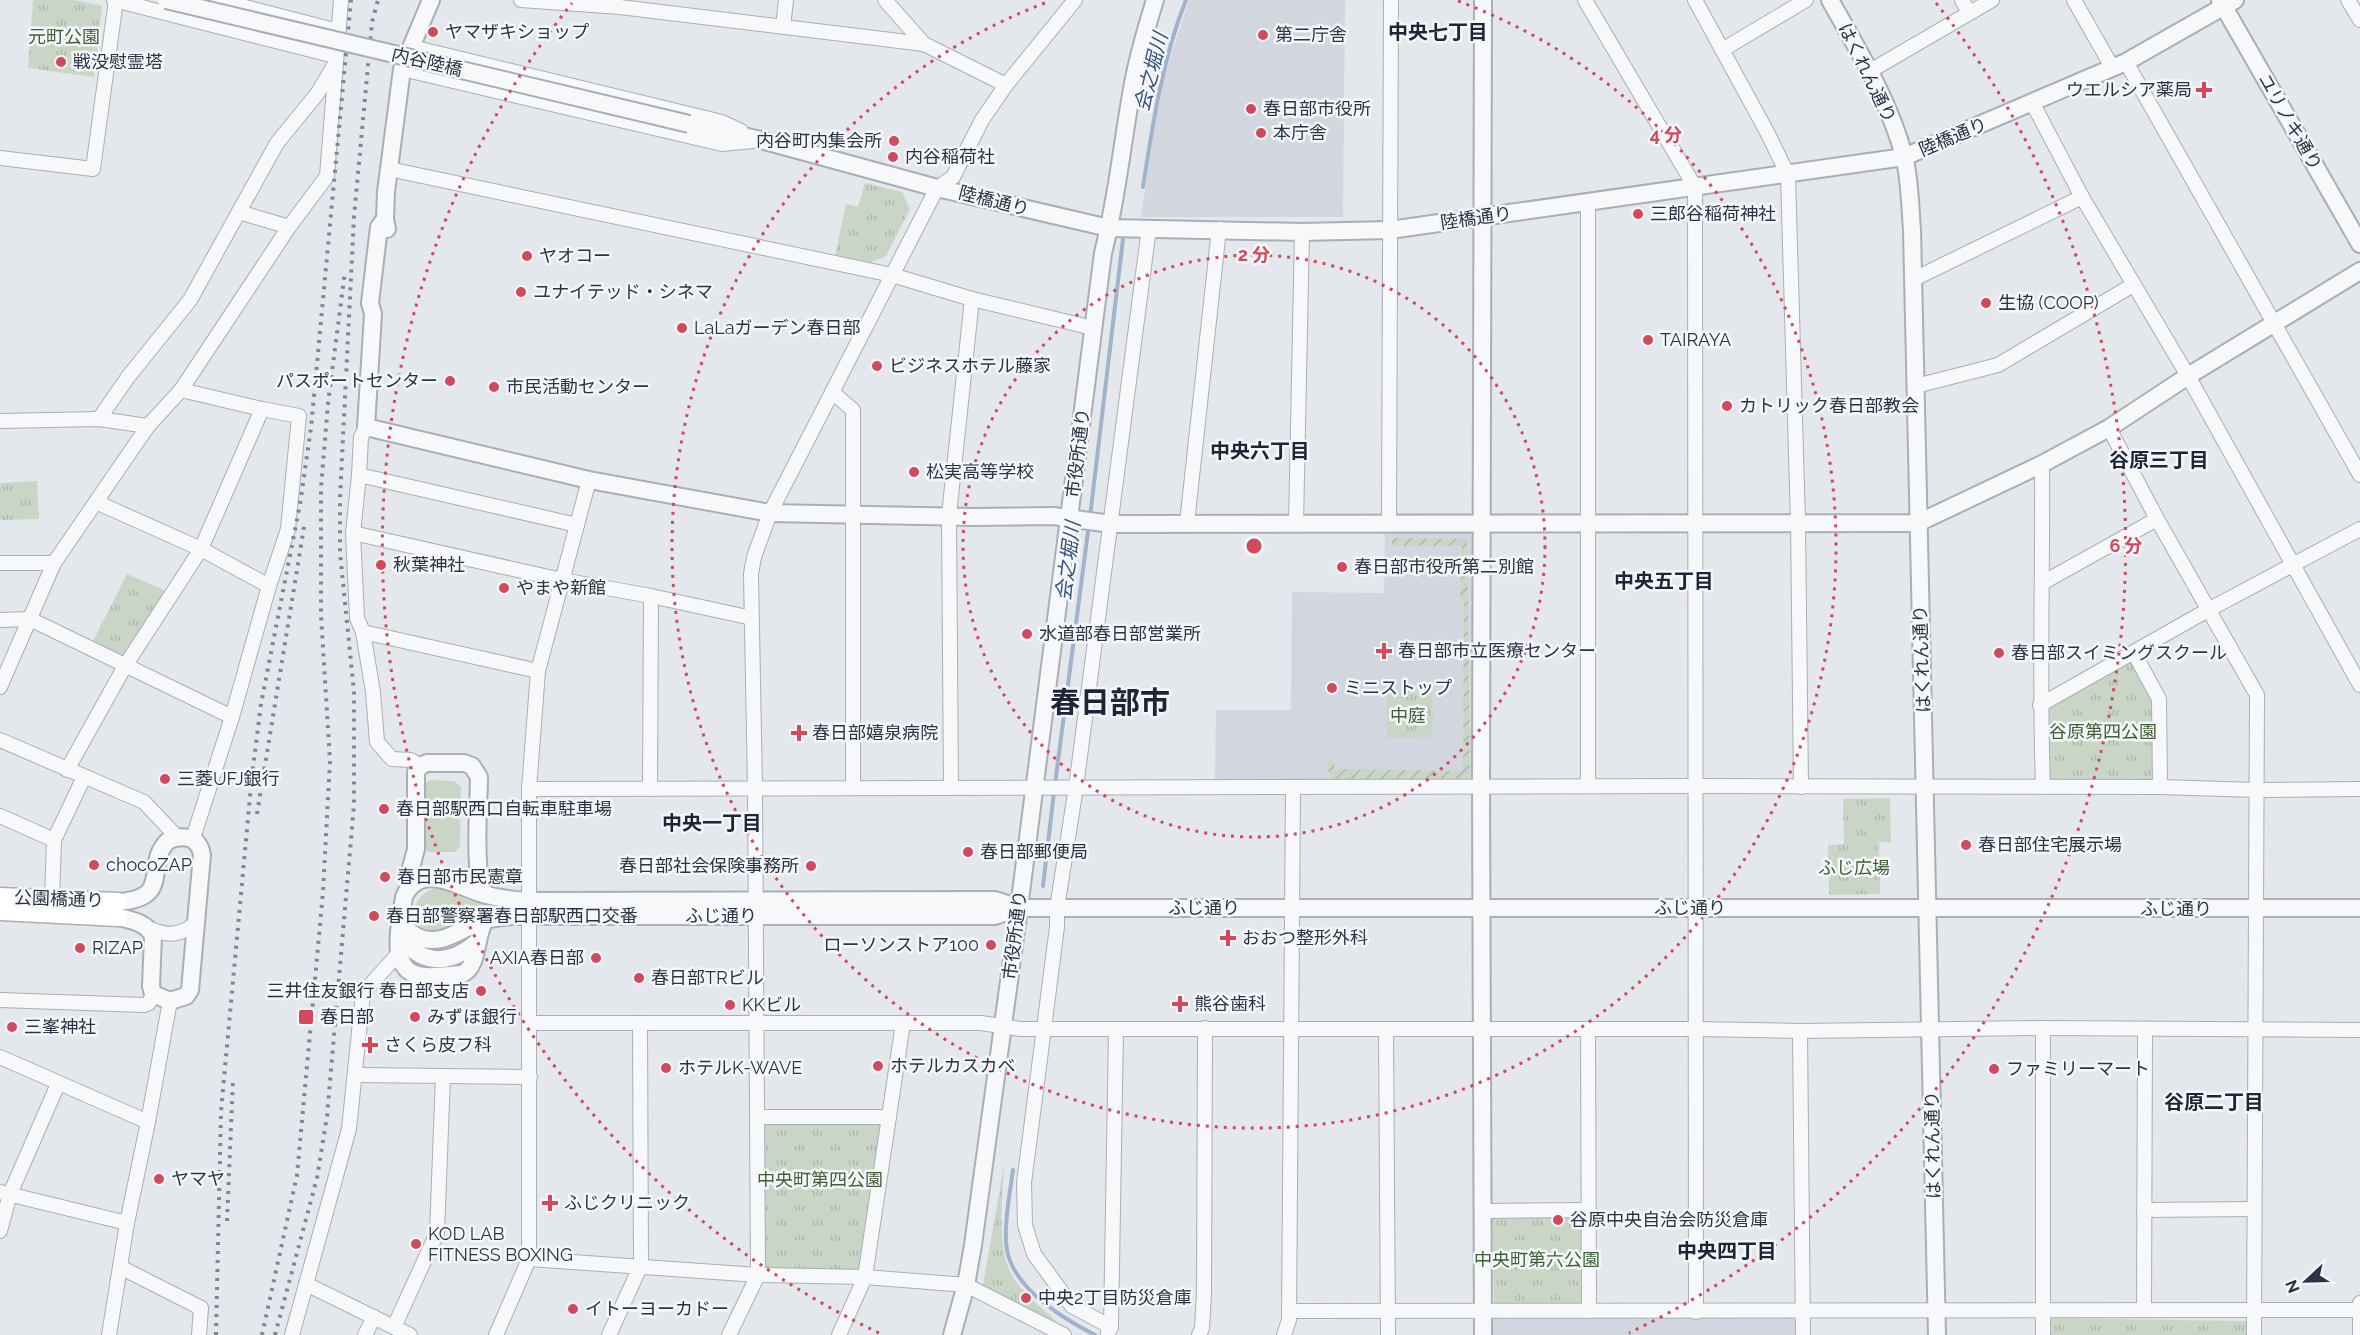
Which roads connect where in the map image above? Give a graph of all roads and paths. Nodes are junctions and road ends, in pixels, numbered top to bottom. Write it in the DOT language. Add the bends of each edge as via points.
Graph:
graph roads {
  1 [pos="115,0"];
  2 [pos="166,0"];
  3 [pos="341,0"];
  4 [pos="431,0"];
  5 [pos="520,0"];
  6 [pos="786,0"];
  7 [pos="885,0"];
  8 [pos="1075,0"];
  9 [pos="1155,0"];
  10 [pos="1391,0"];
  11 [pos="1483,0"];
  12 [pos="1585,0"];
  13 [pos="1695,0"];
  14 [pos="1806,0"];
  15 [pos="1830,0"];
  16 [pos="1962,0"];
  17 [pos="1992,0"];
  18 [pos="2074,0"];
  19 [pos="2348,0"];
  20 [pos="224,1"];
  21 [pos="557,2"];
  22 [pos="2227,2"];
  23 [pos="621,3"];
  24 [pos="684,7"];
  25 [pos="1969,13"];
  26 [pos="2360,20"];
  27 [pos="783,27"];
  28 [pos="338,31"];
  29 [pos="924,44"];
  30 [pos="412,47"];
  31 [pos="1722,50"];
  32 [pos="335,60"];
  33 [pos="2119,65"];
  34 [pos="402,69"];
  35 [pos="1870,71"];
  36 [pos="1006,85"];
  37 [pos="2033,104"];
  38 [pos="689,124"];
  39 [pos="761,140"];
  40 [pos="1904,157"];
  41 [pos="0,158"];
  42 [pos="389,169"];
  43 [pos="1788,175"];
  44 [pos="1695,187"];
  45 [pos="937,188"];
  46 [pos="2082,196"];
  47 [pos="1588,202"];
  48 [pos="239,212"];
  49 [pos="1483,218"];
  50 [pos="289,227"];
  51 [pos="1115,228"];
  52 [pos="1145,228"];
  53 [pos="1219,229"];
  54 [pos="1390,230"];
  55 [pos="1302,232"];
  56 [pos="2358,235"];
  57 [pos="2360,271"];
  58 [pos="892,275"];
  59 [pos="1914,279"];
  60 [pos="2133,285"];
  61 [pos="972,299"];
  62 [pos="2274,324"];
  63 [pos="1093,328"];
  64 [pos="2188,376"];
  65 [pos="1916,386"];
  66 [pos="181,390"];
  67 [pos="832,392"];
  68 [pos="262,409"];
  69 [pos="99,419"];
  70 [pos="0,421"];
  71 [pos="148,426"];
  72 [pos="366,427"];
  73 [pos="2109,428"];
  74 [pos="2042,464"];
  75 [pos="359,475"];
  76 [pos="2360,475"];
  77 [pos="589,480"];
  78 [pos="96,502"];
  79 [pos="770,513"];
  80 [pos="949,515"];
  81 [pos="853,516"];
  82 [pos="1075,518"];
  83 [pos="2157,519"];
  84 [pos="1106,523"];
  85 [pos="1187,523"];
  86 [pos="1918,523"];
  87 [pos="1296,524"];
  88 [pos="1389,524"];
  89 [pos="1696,524"];
  90 [pos="1798,524"];
  91 [pos="577,525"];
  92 [pos="1482,525"];
  93 [pos="1587,525"];
  94 [pos="2360,529"];
  95 [pos="353,533"];
  96 [pos="201,549"];
  97 [pos="0,563"];
  98 [pos="54,563"];
  99 [pos="2293,566"];
  100 [pos="562,580"];
  101 [pos="2044,582"];
  102 [pos="268,586"];
  103 [pos="651,596"];
  104 [pos="2208,610"];
  105 [pos="752,618"];
  106 [pos="30,619"];
  107 [pos="0,620"];
  108 [pos="363,632"];
  109 [pos="2134,653"];
  110 [pos="125,666"];
  111 [pos="538,671"];
  112 [pos="2360,685"];
  113 [pos="0,687"];
  114 [pos="2040,705"];
  115 [pos="232,717"];
  116 [pos="0,740"];
  117 [pos="420,766"];
  118 [pos="67,770"];
  119 [pos="84,777"];
  120 [pos="1588,786"];
  121 [pos="1697,786"];
  122 [pos="1926,786"];
  123 [pos="854,787"];
  124 [pos="1039,787"];
  125 [pos="1072,787"];
  126 [pos="1293,787"];
  127 [pos="1481,787"];
  128 [pos="1801,787"];
  129 [pos="2043,787"];
  130 [pos="2160,787"];
  131 [pos="951,788"];
  132 [pos="529,789"];
  133 [pos="650,789"];
  134 [pos="755,789"];
  135 [pos="2360,789"];
  136 [pos="2257,790"];
  137 [pos="0,816"];
  138 [pos="185,838"];
  139 [pos="54,840"];
  140 [pos="412,885"];
  141 [pos="486,895"];
  142 [pos="0,897"];
  143 [pos="52,898"];
  144 [pos="756,908"];
  145 [pos="1024,908"];
  146 [pos="1055,908"];
  147 [pos="1293,908"];
  148 [pos="1482,908"];
  149 [pos="1695,908"];
  150 [pos="2360,908"];
  151 [pos="530,909"];
  152 [pos="1928,909"];
  153 [pos="2256,909"];
  154 [pos="118,910"];
  155 [pos="0,911"];
  156 [pos="401,915"];
  157 [pos="485,920"];
  158 [pos="196,923"];
  159 [pos="150,929"];
  160 [pos="399,933"];
  161 [pos="476,943"];
  162 [pos="398,954"];
  163 [pos="153,994"];
  164 [pos="0,1000"];
  165 [pos="170,1001"];
  166 [pos="529,1023"];
  167 [pos="640,1023"];
  168 [pos="757,1023"];
  169 [pos="903,1023"];
  170 [pos="1012,1028"];
  171 [pos="1205,1028"];
  172 [pos="2043,1028"];
  173 [pos="1040,1029"];
  174 [pos="1116,1029"];
  175 [pos="1293,1029"];
  176 [pos="1386,1029"];
  177 [pos="1482,1029"];
  178 [pos="1696,1029"];
  179 [pos="2145,1029"];
  180 [pos="1588,1030"];
  181 [pos="1931,1030"];
  182 [pos="2254,1030"];
  183 [pos="2360,1030"];
  184 [pos="1800,1031"];
  185 [pos="0,1057"];
  186 [pos="356,1075"];
  187 [pos="443,1077"];
  188 [pos="530,1077"];
  189 [pos="58,1084"];
  190 [pos="758,1117"];
  191 [pos="889,1117"];
  192 [pos="148,1122"];
  193 [pos="5,1193"];
  194 [pos="2253,1209"];
  195 [pos="1589,1210"];
  196 [pos="2144,1210"];
  197 [pos="1484,1211"];
  198 [pos="127,1223"];
  199 [pos="0,1231"];
  200 [pos="529,1259"];
  201 [pos="641,1266"];
  202 [pos="120,1267"];
  203 [pos="758,1275"];
  204 [pos="865,1277"];
  205 [pos="306,1284"];
  206 [pos="966,1285"];
  207 [pos="2360,1301"];
  208 [pos="1803,1309"];
  209 [pos="2043,1310"];
  210 [pos="2144,1310"];
  211 [pos="2254,1310"];
  212 [pos="2360,1310"];
  213 [pos="1289,1311"];
  214 [pos="1388,1311"];
  215 [pos="1484,1311"];
  216 [pos="1589,1311"];
  217 [pos="1936,1311"];
  218 [pos="1696,1312"];
  219 [pos="374,1317"];
  220 [pos="394,1327"];
  221 [pos="1108,1331"];
  222 [pos="109,1335"];
  223 [pos="199,1335"];
  224 [pos="292,1335"];
  225 [pos="365,1335"];
  226 [pos="410,1335"];
  227 [pos="496,1335"];
  228 [pos="609,1335"];
  229 [pos="729,1335"];
  230 [pos="839,1335"];
  231 [pos="952,1335"];
  232 [pos="1064,1335"];
  233 [pos="1199,1335"];
  234 [pos="1284,1335"];
  235 [pos="1388,1335"];
  236 [pos="1483,1335"];
  237 [pos="1803,1335"];
  238 [pos="1937,1335"];
  239 [pos="2043,1335"];
  240 [pos="2254,1335"];
  241 [pos="2360,1335"];
  1 -- 32 [label="street"];
  1 -- 41 [label="street" via="93,169"];
  2 -- 38 [label="street, 内谷陸橋, bridge"];
  3 -- 28 [label="street"];
  4 -- 30 [label="street"];
  5 -- 21 [label="street"];
  6 -- 27 [label="street"];
  7 -- 29 [label="street"];
  8 -- 36 [label="street"];
  9 -- 51 [label="street, 市役所通り" via="1132,86"];
  10 -- 54 [label="street"];
  11 -- 49 [label="street"];
  12 -- 44 [label="street"];
  13 -- 31 [label="street"];
  14 -- 31 [label="street"];
  15 -- 35 [label="street, はくれん通り"];
  16 -- 25 [label="street"];
  17 -- 25 [label="street"];
  18 -- 33 [label="street"];
  19 -- 26 [label="street"];
  20 -- 28 [label="street"];
  21 -- 23 [label="street"];
  22 -- 33 [label="street, 陸橋通り"];
  22 -- 56 [label="street, ユリノキ通り"];
  23 -- 24 [label="street"];
  24 -- 27 [label="street"];
  25 -- 35 [label="street"];
  27 -- 29 [label="street"];
  28 -- 32 [label="street"];
  29 -- 36 [label="street"];
  30 -- 34 [label="street"];
  30 -- 39 [label="street" via="722,122"];
  31 -- 43 [label="street"];
  32 -- 48 [label="street" via="317,94 277,144"];
  32 -- 50 [label="street" via="327,176"];
  33 -- 37 [label="street, 陸橋通り"];
  33 -- 62 [label="street"];
  34 -- 39 [label="street" via="722,144"];
  34 -- 42 [label="street"];
  35 -- 40 [label="street, はくれん通り"];
  36 -- 45 [label="street" via="952,177"];
  37 -- 40 [label="street, 陸橋通り"];
  37 -- 46 [label="street"];
  38 -- 39 [label="street, 陸橋通り"];
  39 -- 45 [label="street, 陸橋通り"];
  40 -- 43 [label="street, 陸橋通り"];
  40 -- 59 [label="street, はくれん通り"];
  42 -- 58 [label="street"];
  42 -- 72 [label="street" via="387,239 373,314"];
  43 -- 44 [label="street, 陸橋通り"];
  43 -- 90 [label="street"];
  44 -- 47 [label="street, 陸橋通り"];
  44 -- 89 [label="street"];
  45 -- 51 [label="street, 陸橋通り"];
  45 -- 58 [label="street"];
  46 -- 59 [label="street"];
  46 -- 60 [label="street"];
  47 -- 49 [label="street, 陸橋通り"];
  47 -- 93 [label="street"];
  48 -- 50 [label="street"];
  48 -- 69 [label="street" via="189,300"];
  49 -- 54 [label="street, 陸橋通り"];
  49 -- 92 [label="street"];
  50 -- 66 [label="street"];
  51 -- 52 [label="street, 陸橋通り"];
  51 -- 63 [label="street, 市役所通り"];
  52 -- 53 [label="street, 陸橋通り"];
  52 -- 84 [label="street"];
  53 -- 55 [label="street, 陸橋通り"];
  53 -- 85 [label="street"];
  54 -- 55 [label="street, 陸橋通り"];
  54 -- 88 [label="street"];
  55 -- 87 [label="street"];
  57 -- 62 [label="street"];
  58 -- 61 [label="street"];
  58 -- 67 [label="street"];
  59 -- 65 [label="street, はくれん通り"];
  60 -- 64 [label="street"];
  60 -- 65 [label="street" via="1998,365"];
  61 -- 63 [label="street"];
  61 -- 80 [label="street"];
  62 -- 64 [label="street"];
  62 -- 76 [label="street"];
  63 -- 82 [label="street, 市役所通り"];
  64 -- 73 [label="street"];
  64 -- 99 [label="street"];
  65 -- 86 [label="street, はくれん通り"];
  66 -- 68 [label="street"];
  66 -- 71 [label="street"];
  67 -- 79 [label="street"];
  67 -- 81 [label="street" via="853,410"];
  68 -- 96 [label="street"];
  68 -- 102 [label="street" via="300,416 288,529"];
  69 -- 70 [label="street"];
  69 -- 71 [label="street"];
  71 -- 78 [label="street"];
  72 -- 75 [label="street" via="361,437"];
  72 -- 77 [label="street"];
  73 -- 74 [label="street"];
  73 -- 83 [label="street"];
  74 -- 86 [label="street"];
  74 -- 101 [label="street"];
  75 -- 91 [label="street"];
  75 -- 95 [label="street"];
  77 -- 79 [label="street"];
  77 -- 91 [label="street"];
  78 -- 96 [label="street"];
  78 -- 98 [label="street"];
  79 -- 81 [label="street"];
  79 -- 105 [label="street" via="751,574"];
  80 -- 81 [label="street"];
  80 -- 82 [label="street"];
  80 -- 131 [label="street"];
  81 -- 123 [label="street"];
  82 -- 84 [label="street"];
  82 -- 124 [label="street, 市役所通り"];
  83 -- 101 [label="street"];
  83 -- 104 [label="street"];
  84 -- 85 [label="street"];
  84 -- 125 [label="street"];
  85 -- 87 [label="street"];
  86 -- 90 [label="street"];
  86 -- 122 [label="street, はくれん通り"];
  87 -- 88 [label="street"];
  88 -- 92 [label="street"];
  89 -- 90 [label="street"];
  89 -- 93 [label="street"];
  89 -- 121 [label="street"];
  90 -- 128 [label="street"];
  91 -- 100 [label="street"];
  92 -- 93 [label="street"];
  92 -- 127 [label="street"];
  93 -- 120 [label="street"];
  94 -- 99 [label="street"];
  95 -- 100 [label="street"];
  95 -- 108 [label="street" via="357,618"];
  96 -- 102 [label="street"];
  96 -- 110 [label="street"];
  97 -- 98 [label="street"];
  98 -- 106 [label="street"];
  99 -- 104 [label="street"];
  99 -- 112 [label="street"];
  100 -- 103 [label="street"];
  100 -- 111 [label="street"];
  101 -- 114 [label="street"];
  102 -- 115 [label="street"];
  103 -- 105 [label="street"];
  103 -- 133 [label="street"];
  104 -- 109 [label="street"];
  104 -- 136 [label="street" via="2257,695"];
  105 -- 134 [label="street"];
  106 -- 107 [label="street"];
  106 -- 110 [label="street"];
  106 -- 113 [label="street"];
  108 -- 111 [label="street"];
  108 -- 117 [label="street" via="377,742 392,759 411,760"];
  109 -- 114 [label="street"];
  109 -- 130 [label="street" via="2158,699"];
  110 -- 115 [label="street"];
  110 -- 118 [label="street"];
  111 -- 132 [label="street"];
  114 -- 129 [label="street"];
  115 -- 138 [label="street"];
  116 -- 118 [label="street"];
  117 -- 140 [label="street" via="416,772 416,849 409,875"];
  117 -- 141 [label="street" via="464,763 472,766 478,777 478,871 481,890"];
  118 -- 119 [label="street"];
  119 -- 138 [label="street" via="144,802"];
  119 -- 139 [label="street"];
  120 -- 121 [label="street"];
  120 -- 127 [label="street"];
  121 -- 128 [label="street"];
  121 -- 149 [label="street"];
  122 -- 128 [label="street"];
  122 -- 129 [label="street"];
  122 -- 152 [label="street, はくれん通り"];
  123 -- 131 [label="street"];
  123 -- 134 [label="street"];
  124 -- 125 [label="street"];
  124 -- 131 [label="street"];
  124 -- 145 [label="street, 市役所通り"];
  125 -- 126 [label="street"];
  125 -- 146 [label="street"];
  126 -- 127 [label="street"];
  126 -- 147 [label="street"];
  127 -- 148 [label="street"];
  129 -- 130 [label="street"];
  130 -- 136 [label="street"];
  132 -- 133 [label="street"];
  132 -- 151 [label="street"];
  133 -- 134 [label="street"];
  134 -- 144 [label="street"];
  135 -- 136 [label="street"];
  136 -- 153 [label="street"];
  137 -- 139 [label="street"];
  138 -- 154 [label="street" via="169,840 158,853 157,875 147,893"];
  138 -- 158 [label="street" via="198,843 202,855"];
  139 -- 143 [label="street"];
  140 -- 141 [label="street" via="436,878"];
  140 -- 156 [label="street" via="404,897"];
  141 -- 151 [label="street" via="513,900"];
  142 -- 143 [label="main road, 公園橋通り"];
  143 -- 154 [label="main road, 公園橋通り"];
  144 -- 145 [label="street, ふじ通り" via="995,900"];
  144 -- 151 [label="street, ふじ通り"];
  144 -- 168 [label="street"];
  145 -- 146 [label="street, ふじ通り"];
  145 -- 170 [label="street, 市役所通り"];
  146 -- 147 [label="street, ふじ通り"];
  146 -- 173 [label="street" via="1057,927"];
  147 -- 148 [label="street, ふじ通り"];
  147 -- 175 [label="street"];
  148 -- 149 [label="street, ふじ通り"];
  148 -- 177 [label="street"];
  149 -- 152 [label="street, ふじ通り"];
  149 -- 178 [label="street"];
  150 -- 153 [label="street, ふじ通り"];
  151 -- 157 [label="street"];
  151 -- 166 [label="street"];
  152 -- 153 [label="street, ふじ通り"];
  152 -- 181 [label="street, はくれん通り"];
  153 -- 182 [label="street"];
  154 -- 155 [label="main road, 公園橋通り"];
  154 -- 159 [label="street"];
  156 -- 157 [label="street" via="411,933 427,940 447,938"];
  156 -- 160 [label="street"];
  157 -- 161 [label="street"];
  158 -- 159 [label="street" via="173,934"];
  158 -- 165 [label="street" via="190,990 186,996"];
  159 -- 163 [label="street"];
  160 -- 161 [label="street" via="409,948 439,960 461,954"];
  160 -- 162 [label="street"];
  161 -- 162 [label="street" via="473,965 462,974 416,974"];
  162 -- 186 [label="street" via="363,993"];
  163 -- 164 [label="street" via="144,1005"];
  163 -- 165 [label="street"];
  165 -- 192 [label="street"];
  166 -- 167 [label="street"];
  166 -- 188 [label="street"];
  167 -- 168 [label="street"];
  167 -- 201 [label="street"];
  168 -- 169 [label="street"];
  168 -- 190 [label="street"];
  169 -- 170 [label="street"];
  169 -- 191 [label="street"];
  170 -- 173 [label="street"];
  170 -- 206 [label="street, 市役所通り"];
  171 -- 174 [label="street"];
  171 -- 175 [label="street"];
  171 -- 233 [label="street" via="1204,1294"];
  172 -- 179 [label="street"];
  172 -- 181 [label="street"];
  172 -- 209 [label="street"];
  173 -- 174 [label="street"];
  173 -- 221 [label="street" via="1024,1184 1025,1225 1034,1254 1072,1306"];
  174 -- 221 [label="street"];
  175 -- 176 [label="street"];
  175 -- 213 [label="street"];
  176 -- 177 [label="street"];
  176 -- 214 [label="street"];
  177 -- 180 [label="street"];
  177 -- 197 [label="street"];
  178 -- 180 [label="street"];
  178 -- 184 [label="street"];
  178 -- 218 [label="street"];
  179 -- 182 [label="street"];
  179 -- 196 [label="street"];
  180 -- 195 [label="street"];
  181 -- 184 [label="street"];
  181 -- 217 [label="street, はくれん通り"];
  182 -- 183 [label="street"];
  182 -- 194 [label="street"];
  184 -- 208 [label="street"];
  185 -- 189 [label="street"];
  186 -- 187 [label="street"];
  186 -- 205 [label="street" via="349,1129"];
  187 -- 188 [label="street"];
  187 -- 220 [label="street" via="437,1233"];
  188 -- 200 [label="street"];
  189 -- 192 [label="street"];
  189 -- 193 [label="street"];
  190 -- 191 [label="street"];
  190 -- 203 [label="street"];
  191 -- 204 [label="street"];
  192 -- 198 [label="street"];
  193 -- 198 [label="street"];
  193 -- 199 [label="street"];
  194 -- 196 [label="street"];
  194 -- 211 [label="street"];
  195 -- 197 [label="street"];
  195 -- 216 [label="street"];
  196 -- 210 [label="street"];
  197 -- 215 [label="street"];
  198 -- 202 [label="street"];
  200 -- 201 [label="street"];
  200 -- 227 [label="street"];
  201 -- 203 [label="street"];
  201 -- 228 [label="street"];
  202 -- 222 [label="street"];
  202 -- 223 [label="street" via="201,1308"];
  203 -- 204 [label="street"];
  203 -- 229 [label="street"];
  204 -- 206 [label="street"];
  204 -- 230 [label="street"];
  205 -- 219 [label="street"];
  205 -- 224 [label="street"];
  206 -- 231 [label="street, 市役所通り"];
  206 -- 232 [label="street"];
  207 -- 212 [label="street"];
  208 -- 217 [label="street"];
  208 -- 218 [label="street"];
  208 -- 237 [label="street"];
  209 -- 210 [label="street"];
  209 -- 217 [label="street"];
  209 -- 239 [label="street"];
  210 -- 211 [label="street"];
  211 -- 212 [label="street"];
  211 -- 240 [label="street"];
  212 -- 241 [label="street"];
  213 -- 214 [label="street"];
  213 -- 234 [label="street"];
  214 -- 215 [label="street"];
  214 -- 235 [label="street"];
  215 -- 216 [label="street"];
  215 -- 236 [label="street"];
  216 -- 218 [label="street"];
  217 -- 238 [label="street, はくれん通り"];
  219 -- 220 [label="street"];
  219 -- 225 [label="street"];
  220 -- 226 [label="street"];
}
